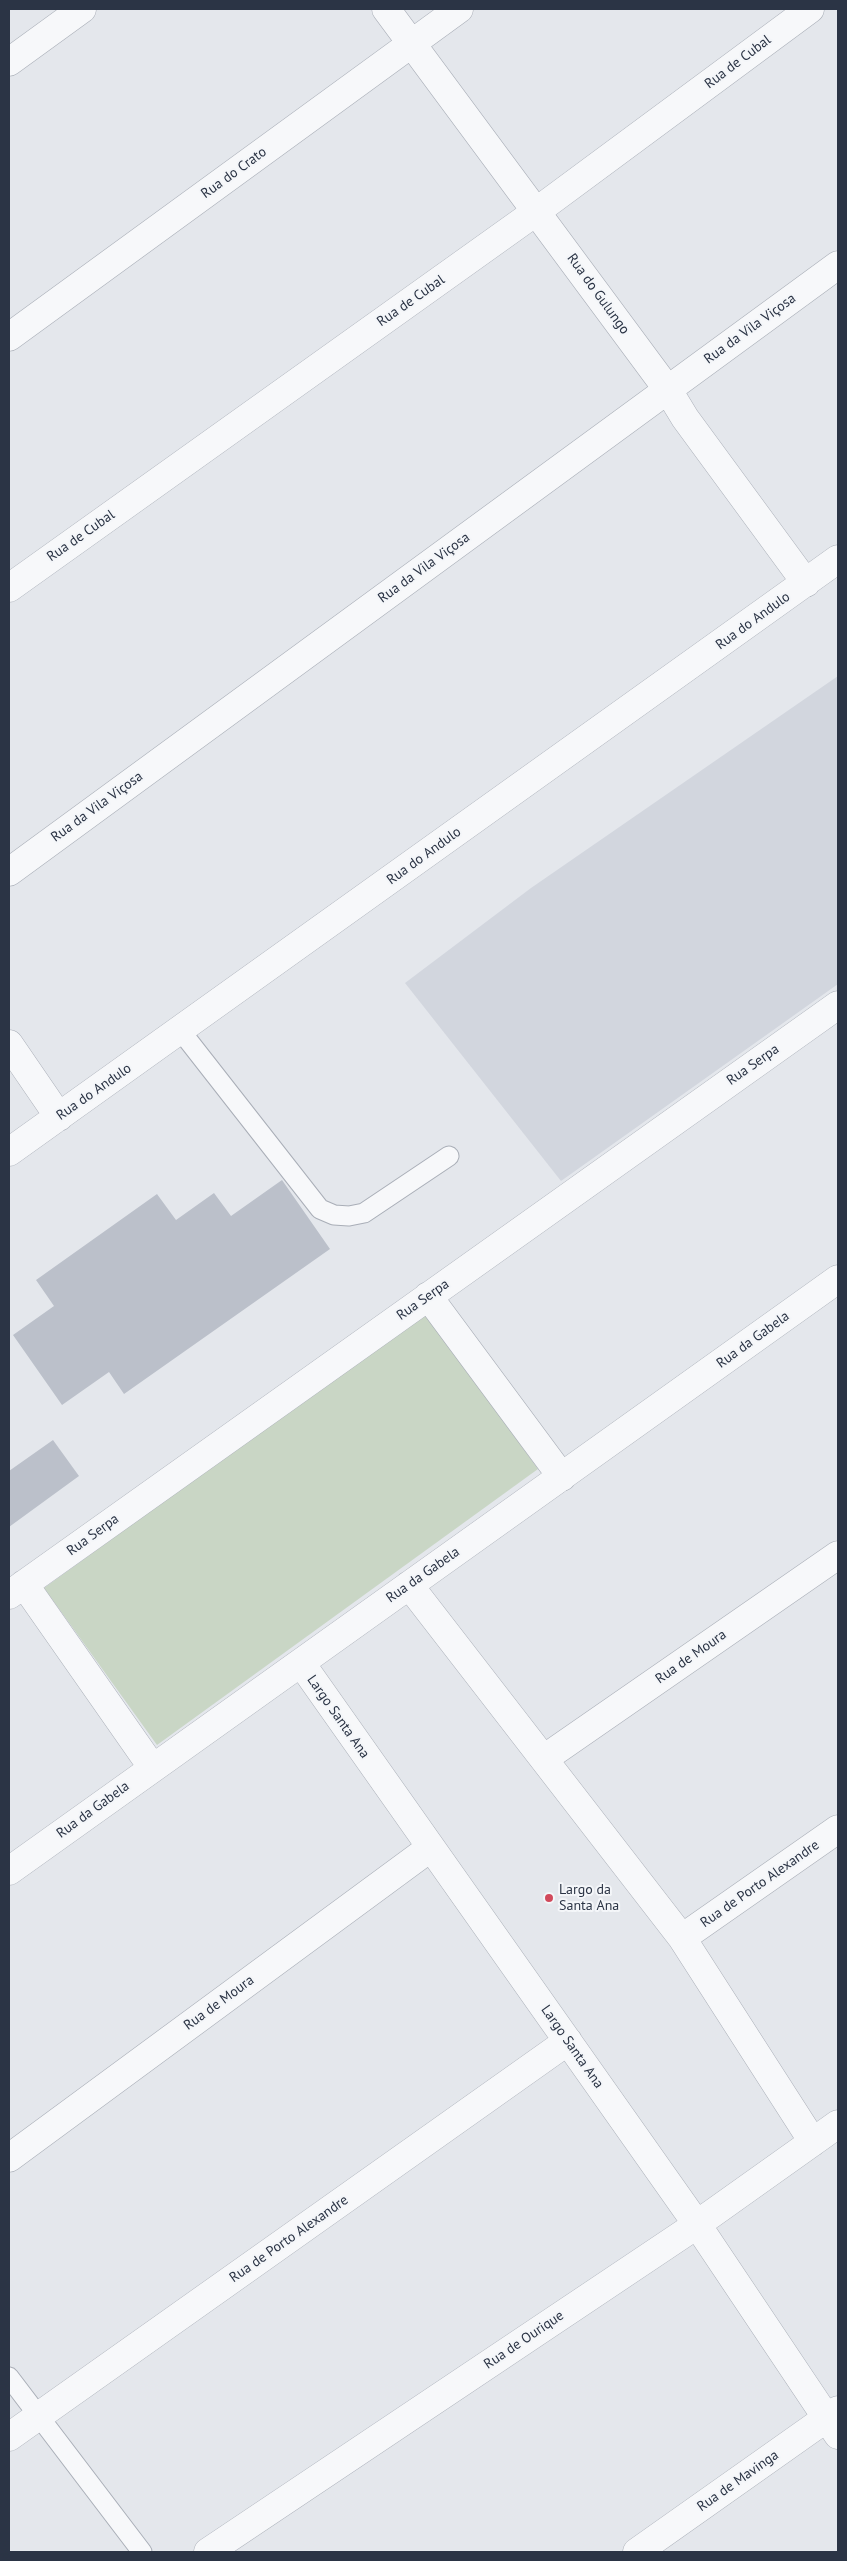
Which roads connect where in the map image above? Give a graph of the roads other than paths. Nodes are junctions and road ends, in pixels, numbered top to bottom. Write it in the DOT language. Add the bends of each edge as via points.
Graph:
graph roads {
  1 [pos="82,9"];
  2 [pos="386,9"];
  3 [pos="459,9"];
  4 [pos="810,9"];
  5 [pos="411,43"];
  6 [pos="9,62"];
  7 [pos="537,211"];
  8 [pos="838,265"];
  9 [pos="9,338"];
  10 [pos="668,390"];
  11 [pos="838,559"];
  12 [pos="806,583"];
  13 [pos="9,588"];
  14 [pos="9,872"];
  15 [pos="838,1005"];
  16 [pos="180,1030"];
  17 [pos="9,1044"];
  18 [pos="59,1117"];
  19 [pos="9,1152"];
  20 [pos="449,1156"];
  21 [pos="838,1279"];
  22 [pos="428,1296"];
  23 [pos="562,1477"];
  24 [pos="838,1555"];
  25 [pos="409,1585"];
  26 [pos="17,1590"];
  27 [pos="301,1663"];
  28 [pos="545,1758"];
  29 [pos="152,1767"];
  30 [pos="838,1829"];
  31 [pos="430,1848"];
  32 [pos="9,1871"];
  33 [pos="682,1938"];
  34 [pos="568,2041"];
  35 [pos="838,2124"];
  36 [pos="812,2142"];
  37 [pos="9,2158"];
  38 [pos="696,2224"];
  39 [pos="9,2377"];
  40 [pos="38,2417"];
  41 [pos="834,2421"];
  42 [pos="9,2437"];
  43 [pos="142,2552"];
  44 [pos="208,2552"];
  45 [pos="638,2552"];
  1 -- 6 [label="street"];
  2 -- 5 [label="street, Rua do Gulungo"];
  3 -- 5 [label="street, Rua do Crato"];
  4 -- 7 [label="street, Rua de Cubal"];
  5 -- 7 [label="street, Rua do Gulungo"];
  5 -- 9 [label="street, Rua do Crato"];
  7 -- 10 [label="street, Rua do Gulungo"];
  7 -- 13 [label="street, Rua de Cubal"];
  8 -- 10 [label="street, Rua da Vila Viçosa"];
  10 -- 12 [label="street, Rua do Gulungo"];
  10 -- 14 [label="street, Rua da Vila Viçosa"];
  11 -- 12 [label="street, Rua do Andulo"];
  12 -- 16 [label="street, Rua do Andulo"];
  15 -- 22 [label="street, Rua Serpa"];
  16 -- 18 [label="street, Rua do Andulo"];
  16 -- 20 [label="lane" via="320,1209 334,1215 364,1213"];
  17 -- 18 [label="street"];
  18 -- 19 [label="street, Rua do Andulo"];
  21 -- 23 [label="street, Rua da Gabela"];
  22 -- 23 [label="street"];
  22 -- 26 [label="street, Rua Serpa"];
  23 -- 25 [label="street, Rua da Gabela"];
  24 -- 28 [label="street, Rua de Moura"];
  25 -- 27 [label="street, Rua da Gabela"];
  25 -- 28 [label="street"];
  26 -- 29 [label="street"];
  27 -- 29 [label="street, Rua da Gabela"];
  27 -- 31 [label="street, Largo Santa Ana"];
  28 -- 33 [label="street"];
  29 -- 32 [label="street, Rua da Gabela"];
  30 -- 33 [label="street, Rua de Porto Alexandre"];
  31 -- 34 [label="street, Largo Santa Ana"];
  31 -- 37 [label="street, Rua de Moura"];
  33 -- 36 [label="street"];
  34 -- 38 [label="street, Largo Santa Ana"];
  34 -- 40 [label="street, Rua de Porto Alexandre"];
  35 -- 36 [label="street, Rua de Ourique"];
  36 -- 38 [label="street, Rua de Ourique"];
  38 -- 41 [label="street, Largo Santa Ana"];
  38 -- 44 [label="street, Rua de Ourique"];
  39 -- 40 [label="lane"];
  40 -- 42 [label="street, Rua de Porto Alexandre"];
  40 -- 43 [label="lane"];
  41 -- 45 [label="street, Rua de Mavinga"];
}
